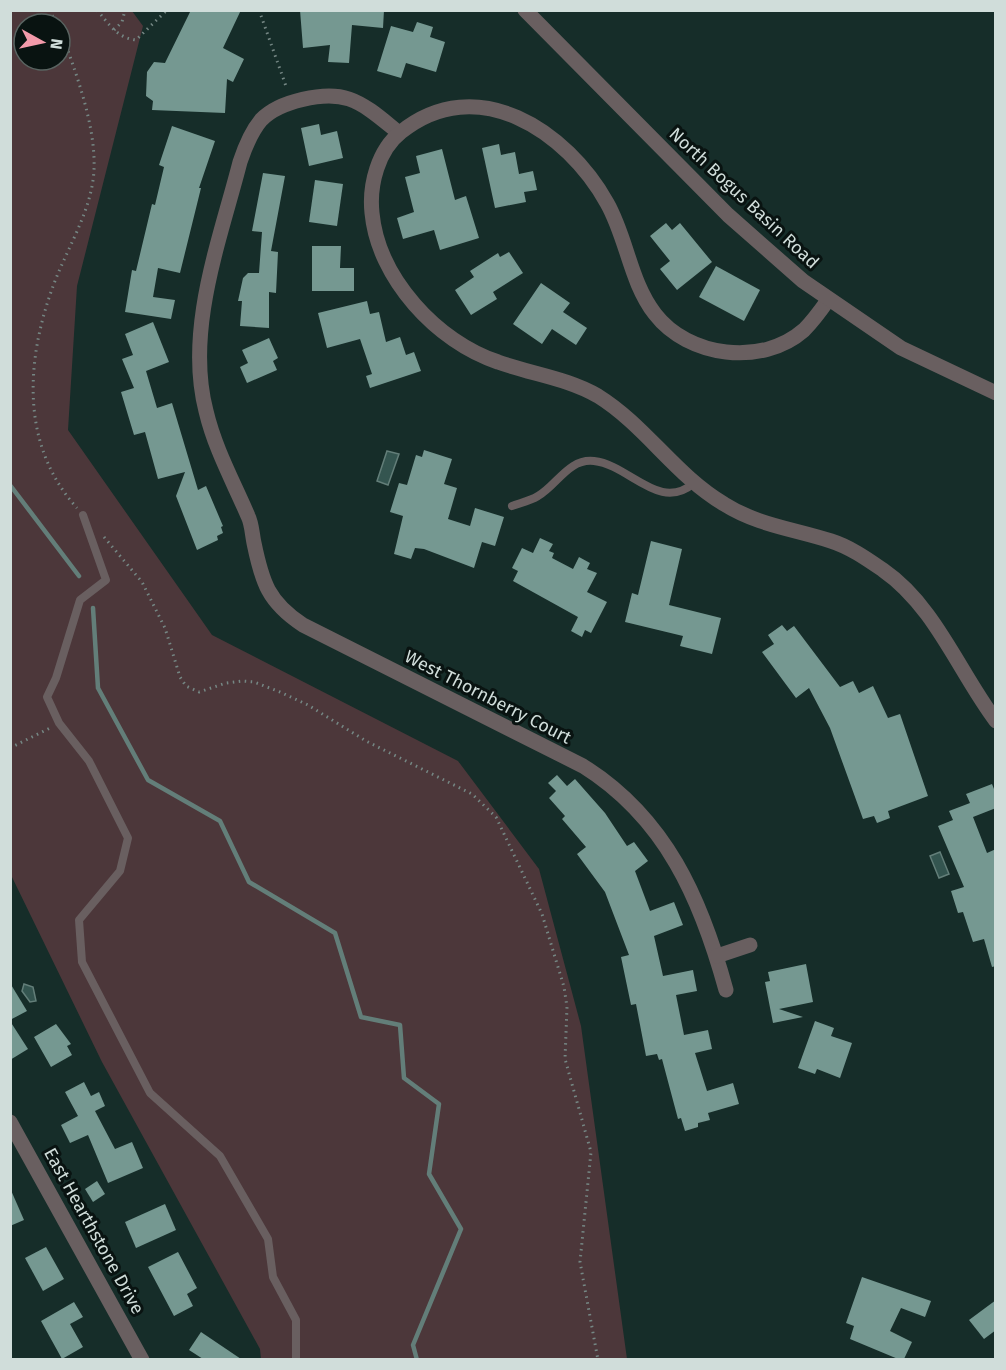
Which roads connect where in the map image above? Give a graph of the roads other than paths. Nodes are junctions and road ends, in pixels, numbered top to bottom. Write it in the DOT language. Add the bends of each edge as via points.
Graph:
graph roads {
  1 [pos="525,10"];
  2 [pos="399,133"];
  3 [pos="828,300"];
  4 [pos="996,393"];
  5 [pos="693,483"];
  6 [pos="512,506"];
  7 [pos="83,515"];
  8 [pos="996,721"];
  9 [pos="750,945"];
  10 [pos="717,956"];
  11 [pos="726,990"];
  12 [pos="10,1122"];
  13 [pos="142,1359"];
  14 [pos="296,1359"];
  1 -- 3 [label="street, North Bogus Basin Road" via="729,215"];
  2 -- 3 [label="street" via="435,111 470,105 498,109 534,126 576,160 606,201 626,245 639,288 657,316 688,342 719,352 749,352 777,345 803,331"];
  2 -- 5 [label="street" via="377,165 370,202 373,232 402,288 433,324 465,346 495,361 564,381 597,396 642,430"];
  2 -- 10 [label="street, West Thornberry Court" via="349,99 315,96 291,102 262,119 247,141 207,291 201,369 205,409 216,445 249,518 262,579 288,615 583,766 614,788 668,848 688,881"];
  3 -- 4 [label="street, North Bogus Basin Road" via="901,348"];
  5 -- 6 [label="lane" via="684,491 665,495 592,460 575,463 538,496"];
  5 -- 8 [label="street" via="747,518 832,541 888,573 916,600"];
  7 -- 14 [label="lane" via="106,580 80,600 47,697 59,723 89,761 128,838 120,871 79,920 82,962 150,1093 220,1156 268,1239 273,1277 296,1320"];
  9 -- 10 [label="street"];
  10 -- 11 [label="street, West Thornberry Court"];
  12 -- 13 [label="street, East Hearthstone Drive"];
}
